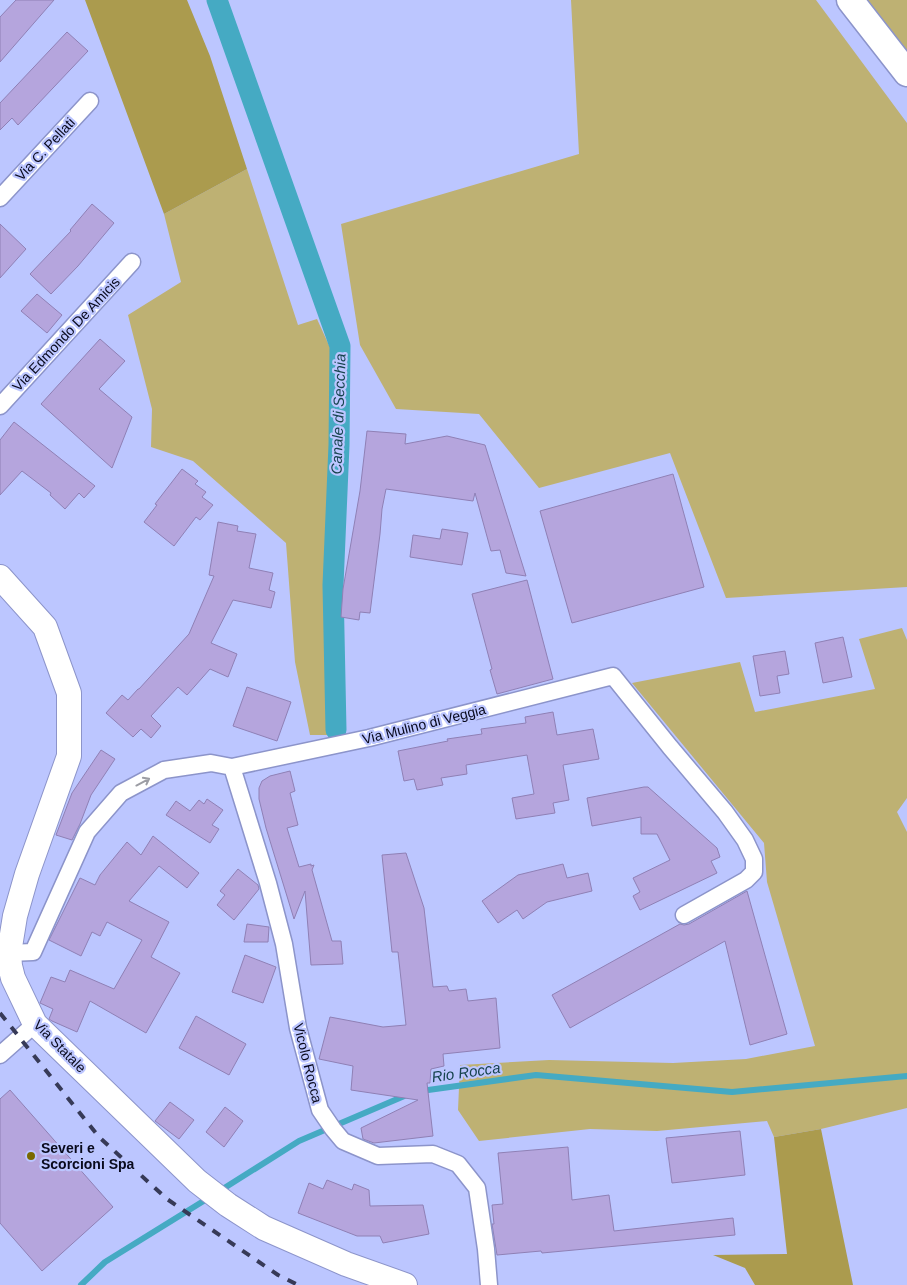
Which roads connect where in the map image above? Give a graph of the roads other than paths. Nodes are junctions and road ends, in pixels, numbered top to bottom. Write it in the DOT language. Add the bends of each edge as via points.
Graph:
graph roads {
  1 [pos="850,0"];
  2 [pos="907,73"];
  3 [pos="90,101"];
  4 [pos="0,198"];
  5 [pos="132,262"];
  6 [pos="0,406"];
  7 [pos="0,577"];
  8 [pos="232,767"];
  9 [pos="684,915"];
  10 [pos="9,953"];
  11 [pos="35,1024"];
  12 [pos="0,1054"];
  13 [pos="405,1285"];
  14 [pos="489,1285"];
  1 -- 2 [label="main road"];
  3 -- 4 [label="street, Via C. Pellati"];
  5 -- 6 [label="street, Via Edmondo De Amicis"];
  7 -- 10 [label="street, Via Statale" via="45,627 69,693 69,756 27,874"];
  8 -- 9 [label="street, Via Mulino di Veggia" via="369,738 613,676 725,812 754,859 754,872 746,880"];
  10 -- 8 [label="street, Via Mulino di Veggia, one-way" via="33,952 87,832 121,793 164,770 211,762"];
  8 -- 14 [label="street, Vicolo Rocca" via="284,944 298,1028 320,1110 343,1141 378,1156 433,1154 458,1164 477,1188"];
  10 -- 11 [label="street, Via Statale" via="13,978"];
  11 -- 12 [label="street"];
  11 -- 13 [label="street, Via Statale" via="197,1181 228,1206 264,1228 346,1264"];
}
